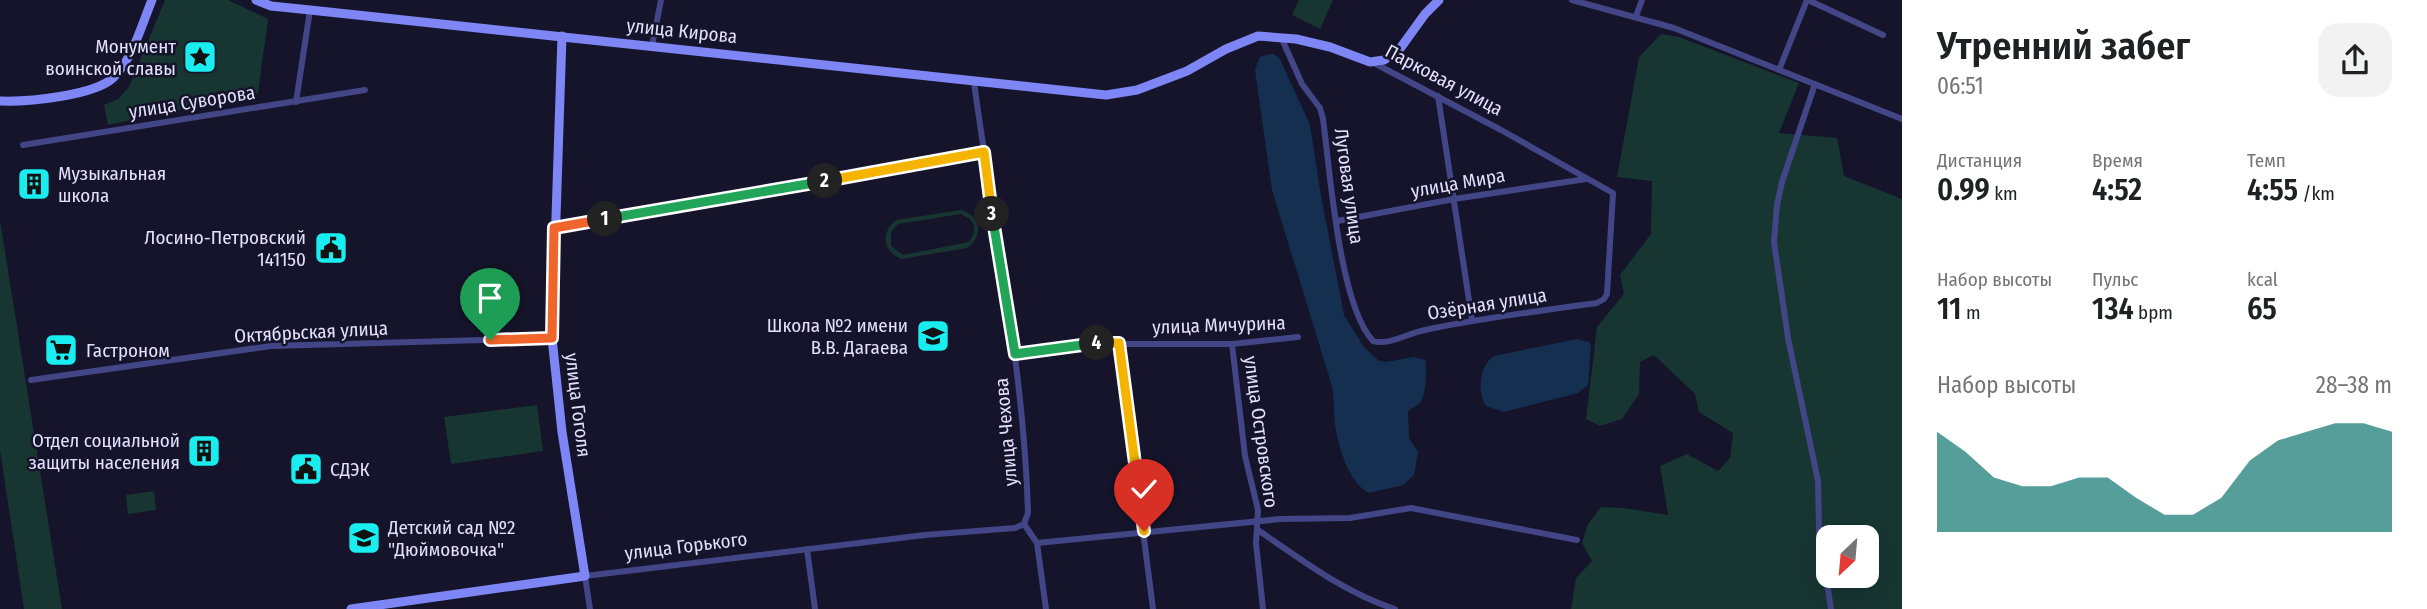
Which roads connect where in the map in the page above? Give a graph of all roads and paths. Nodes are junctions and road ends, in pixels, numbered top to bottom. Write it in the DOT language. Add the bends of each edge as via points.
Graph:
graph roads {
  1 [pos="152,0"];
  2 [pos="256,0"];
  3 [pos="661,0"];
  4 [pos="1439,0"];
  5 [pos="1572,0"];
  6 [pos="1642,0"];
  7 [pos="1807,0"];
  8 [pos="310,10"];
  9 [pos="1636,16"];
  10 [pos="1883,35"];
  11 [pos="562,36"];
  12 [pos="1281,37"];
  13 [pos="1246,40"];
  14 [pos="652,46"];
  15 [pos="1370,62"];
  16 [pos="1779,70"];
  17 [pos="974,82"];
  18 [pos="1815,84"];
  19 [pos="365,90"];
  20 [pos="1438,96"];
  21 [pos="0,101"];
  22 [pos="296,102"];
  23 [pos="1902,119"];
  24 [pos="23,145"];
  25 [pos="984,152"];
  26 [pos="1586,179"];
  27 [pos="1454,199"];
  28 [pos="1337,221"];
  29 [pos="554,228"];
  30 [pos="1605,299"];
  31 [pos="1472,320"];
  32 [pos="1298,337"];
  33 [pos="552,338"];
  34 [pos="1376,342"];
  35 [pos="1119,343"];
  36 [pos="1232,344"];
  37 [pos="1015,354"];
  38 [pos="31,380"];
  39 [pos="1258,522"];
  40 [pos="1024,524"];
  41 [pos="1258,530"];
  42 [pos="1144,531"];
  43 [pos="1577,540"];
  44 [pos="1037,543"];
  45 [pos="807,549"];
  46 [pos="585,576"];
  47 [pos="351,609"];
  48 [pos="590,609"];
  49 [pos="815,609"];
  50 [pos="1046,609"];
  51 [pos="1153,609"];
  52 [pos="1264,609"];
  53 [pos="1395,609"];
  54 [pos="1831,609"];
  1 -- 21 [label="street" via="126,62 106,84 74,93"];
  2 -- 8 [label="street, улица Кирова"];
  3 -- 14 [label="street"];
  4 -- 15 [label="street" via="1399,51"];
  5 -- 9 [label="street"];
  6 -- 9 [label="street"];
  7 -- 10 [label="street"];
  7 -- 16 [label="street"];
  8 -- 11 [label="street, улица Кирова"];
  8 -- 22 [label="street"];
  9 -- 16 [label="street"];
  11 -- 14 [label="street, улица Кирова"];
  11 -- 29 [label="street, улица Гоголя"];
  12 -- 13 [label="street, Парковая улица"];
  12 -- 15 [label="street, Парковая улица" via="1330,47"];
  12 -- 28 [label="street, Луговая улица" via="1324,119"];
  13 -- 17 [label="street, улица Кирова" via="1187,71 1137,90 1106,95"];
  14 -- 17 [label="street, улица Кирова"];
  15 -- 20 [label="street, Парковая улица"];
  16 -- 18 [label="street"];
  17 -- 25 [label="street, улица Чехова"];
  18 -- 23 [label="street"];
  18 -- 54 [label="street" via="1782,181 1774,242 1788,338 1818,481 1819,530"];
  19 -- 22 [label="street, улица Суворова"];
  20 -- 26 [label="street, Парковая улица"];
  20 -- 27 [label="street"];
  22 -- 24 [label="street, улица Суворова"];
  25 -- 29 [label="street"];
  25 -- 37 [label="street, улица Чехова"];
  26 -- 27 [label="street, улица Мира"];
  26 -- 30 [label="street, Парковая улица" via="1613,193"];
  27 -- 28 [label="street, улица Мира"];
  27 -- 31 [label="street"];
  28 -- 34 [label="street, Луговая улица" via="1353,304 1368,336"];
  29 -- 33 [label="street, улица Гоголя"];
  30 -- 31 [label="street, Озёрная улица"];
  31 -- 34 [label="street, Озёрная улица"];
  32 -- 36 [label="street, улица Мичурина"];
  33 -- 38 [label="street, Октябрьская улица" via="271,346"];
  33 -- 46 [label="street, улица Гоголя"];
  35 -- 36 [label="street, улица Мичурина"];
  35 -- 37 [label="street, улица Мичурина"];
  35 -- 42 [label="street"];
  36 -- 39 [label="street, улица Островского"];
  37 -- 40 [label="street, улица Чехова" via="1028,513"];
  39 -- 41 [label="street, улица Островского"];
  39 -- 42 [label="street"];
  39 -- 43 [label="street" via="1350,518 1411,509"];
  40 -- 44 [label="street"];
  40 -- 45 [label="street, улица Горького"];
  41 -- 52 [label="street, улица Островского"];
  41 -- 53 [label="street" via="1339,583"];
  42 -- 44 [label="street"];
  42 -- 51 [label="street"];
  44 -- 50 [label="street"];
  45 -- 46 [label="street, улица Горького"];
  45 -- 49 [label="street"];
  46 -- 47 [label="street, улица Горького"];
  46 -- 48 [label="street, улица Гоголя"];
}
